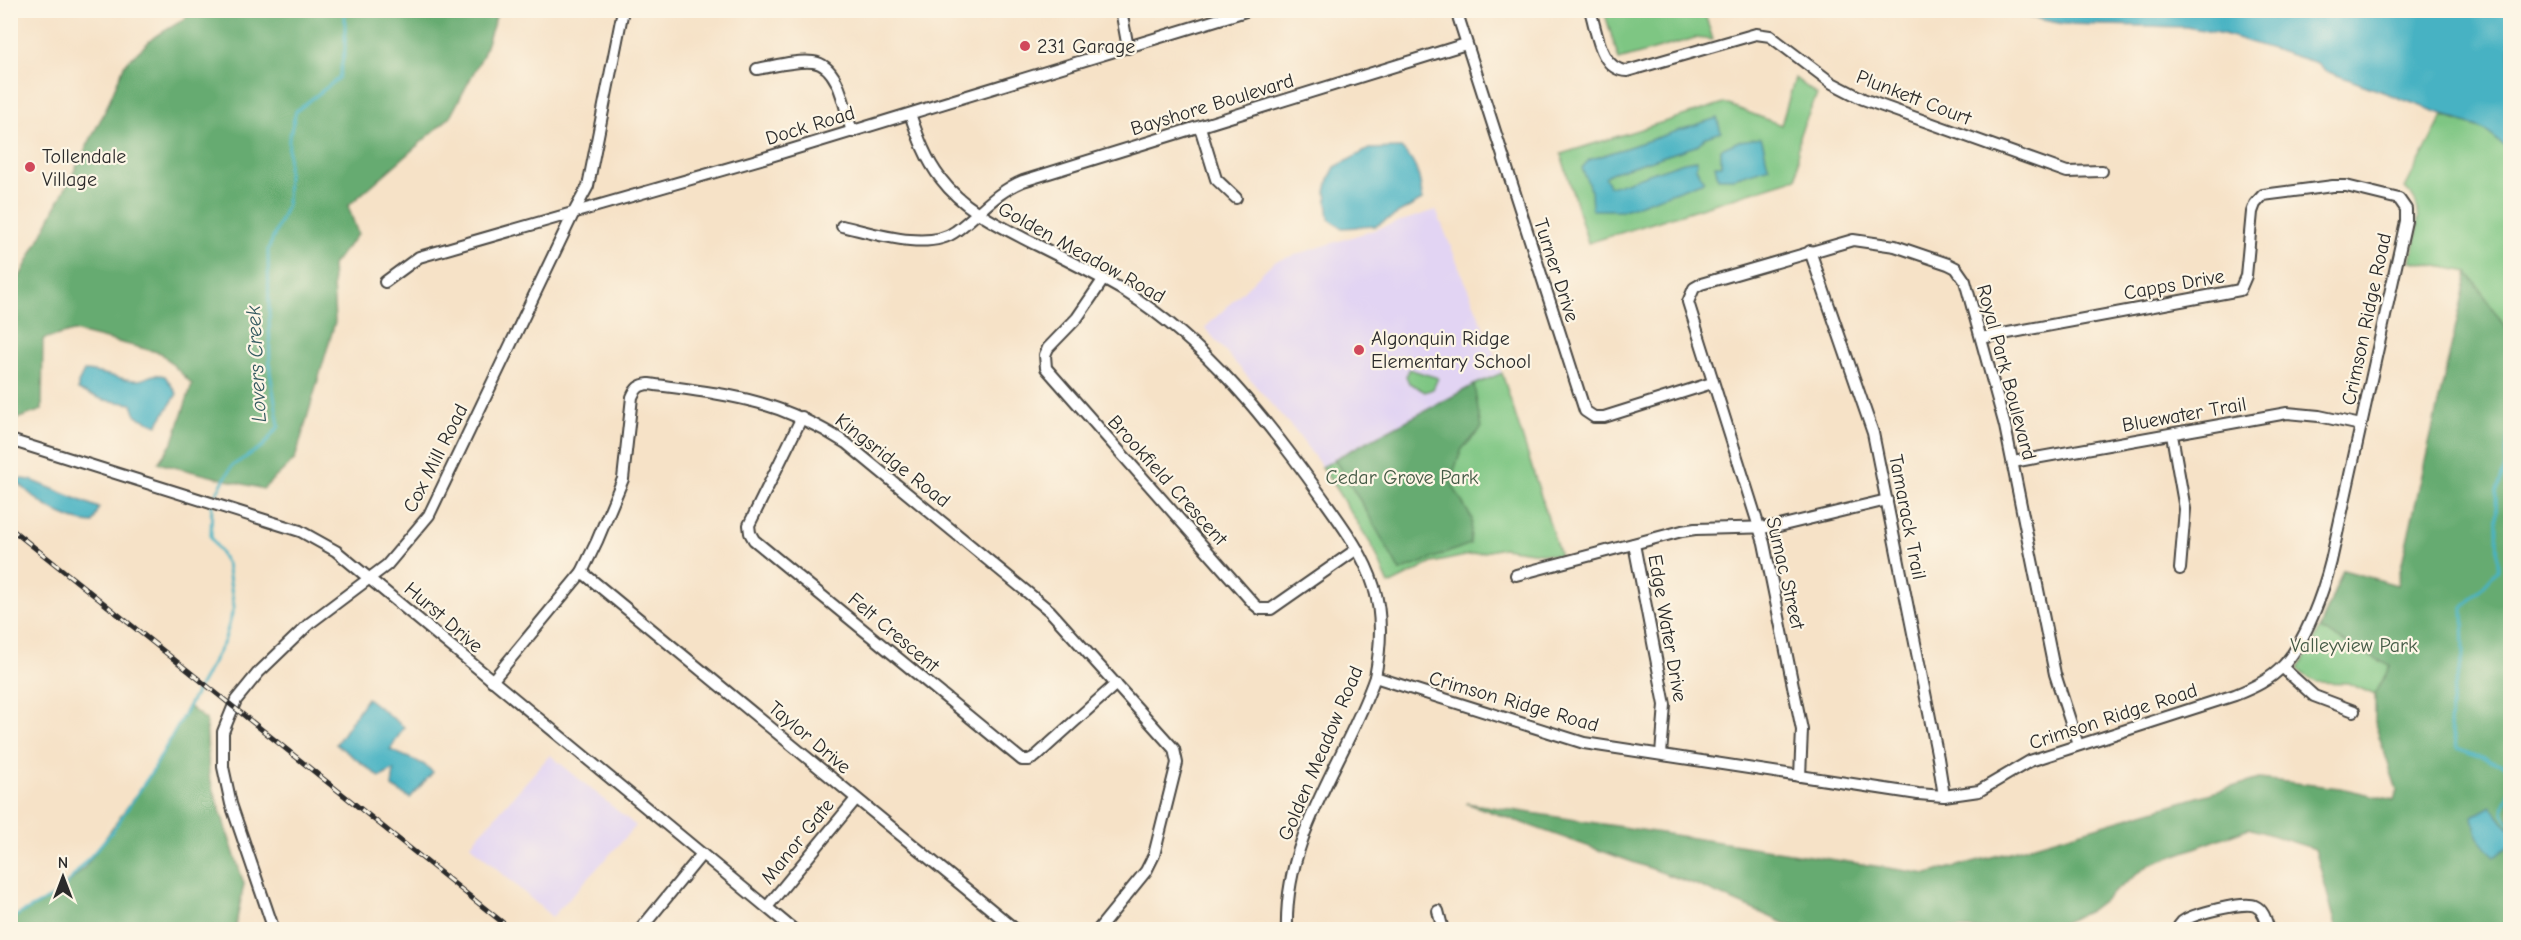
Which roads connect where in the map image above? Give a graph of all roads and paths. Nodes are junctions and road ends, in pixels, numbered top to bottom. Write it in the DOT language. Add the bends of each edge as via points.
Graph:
graph roads {
  1 [pos="623,10"];
  2 [pos="1121,10"];
  3 [pos="1250,10"];
  4 [pos="1456,10"];
  5 [pos="1590,10"];
  6 [pos="1466,45"];
  7 [pos="1128,48"];
  8 [pos="758,69"];
  9 [pos="910,114"];
  10 [pos="1200,127"];
  11 [pos="852,132"];
  12 [pos="2103,171"];
  13 [pos="1236,198"];
  14 [pos="2403,203"];
  15 [pos="574,212"];
  16 [pos="976,213"];
  17 [pos="842,226"];
  18 [pos="1810,251"];
  19 [pos="1103,280"];
  20 [pos="385,282"];
  21 [pos="1981,338"];
  22 [pos="1712,383"];
  23 [pos="802,417"];
  24 [pos="2361,425"];
  25 [pos="2172,435"];
  26 [pos="10,440"];
  27 [pos="2013,462"];
  28 [pos="1887,500"];
  29 [pos="1758,527"];
  30 [pos="1634,544"];
  31 [pos="1357,549"];
  32 [pos="2180,569"];
  33 [pos="582,572"];
  34 [pos="1516,575"];
  35 [pos="370,577"];
  36 [pos="2282,667"];
  37 [pos="1375,677"];
  38 [pos="492,681"];
  39 [pos="1116,684"];
  40 [pos="2354,711"];
  41 [pos="2078,745"];
  42 [pos="1660,754"];
  43 [pos="10,775"];
  44 [pos="1800,776"];
  45 [pos="1944,796"];
  46 [pos="10,798"];
  47 [pos="856,799"];
  48 [pos="702,854"];
  49 [pos="767,907"];
  50 [pos="1438,911"];
  51 [pos="274,930"];
  52 [pos="640,930"];
  53 [pos="794,930"];
  54 [pos="1016,930"];
  55 [pos="1098,930"];
  56 [pos="1287,930"];
  57 [pos="1443,930"];
  58 [pos="2176,930"];
  59 [pos="2269,930"];
  1 -- 15 [label="street, Cox Mill Road" via="588,186"];
  2 -- 7 [label="street"];
  3 -- 7 [label="street, Dock Road"];
  4 -- 6 [label="street, Turner Drive"];
  5 -- 12 [label="street, Plunkett Court" via="1605,57 1619,71 1764,34 1832,83 1863,99 2067,172"];
  6 -- 10 [label="street, Bayshore Boulevard"];
  6 -- 22 [label="street, Turner Drive" via="1585,411 1593,417 1604,417"];
  7 -- 9 [label="street, Dock Road"];
  8 -- 11 [label="street" via="812,62 825,66 835,78"];
  9 -- 11 [label="street, Dock Road"];
  9 -- 16 [label="street, Golden Meadow Road" via="936,172"];
  10 -- 13 [label="street" via="1216,179"];
  10 -- 16 [label="street, Bayshore Boulevard" via="1023,181"];
  11 -- 15 [label="street, Dock Road"];
  14 -- 21 [label="street, Capps Drive" via="2393,197 2339,186 2263,195 2253,212 2246,276 2240,290"];
  14 -- 24 [label="street, Crimson Ridge Road" via="2406,221"];
  15 -- 20 [label="street, Dock Road" via="419,257"];
  15 -- 35 [label="street, Cox Mill Road" via="429,515 387,565"];
  16 -- 17 [label="street, Bayshore Boulevard" via="955,232 935,240 898,238"];
  16 -- 19 [label="street, Golden Meadow Road"];
  18 -- 21 [label="street, Royal Park Boulevard" via="1853,240 1895,246 1956,268 1965,281"];
  18 -- 22 [label="street, Royal Park Boulevard" via="1694,288 1689,309"];
  18 -- 28 [label="street, Tamarack Trail" via="1870,421"];
  19 -- 31 [label="street, Golden Meadow Road" via="1174,326 1211,360 1281,441"];
  19 -- 31 [label="street, Brookfield Crescent" via="1077,318 1048,348 1046,368 1254,604 1260,609 1271,609"];
  21 -- 27 [label="street, Royal Park Boulevard"];
  22 -- 29 [label="street, Sumac Street"];
  23 -- 33 [label="street, Kingsridge Road" via="733,396 641,385 632,397 618,495"];
  23 -- 39 [label="street, Kingsridge Road" via="846,443 1050,611"];
  23 -- 39 [label="street, Felt Crescent" via="749,525 754,540 1022,760 1035,757"];
  24 -- 25 [label="street, Bluewater Trail" via="2287,413"];
  24 -- 36 [label="street, Crimson Ridge Road" via="2327,576 2299,643"];
  25 -- 27 [label="street, Bluewater Trail"];
  25 -- 32 [label="street" via="2185,509"];
  26 -- 35 [label="street, Hurst Drive" via="300,531"];
  27 -- 41 [label="street, Royal Park Boulevard" via="2055,674"];
  28 -- 29 [label="street" via="1775,527"];
  28 -- 45 [label="street, Tamarack Trail"];
  29 -- 30 [label="street" via="1695,529"];
  29 -- 44 [label="street, Sumac Street" via="1802,730"];
  30 -- 34 [label="street"];
  30 -- 42 [label="street, Edge Water Drive" via="1664,692"];
  31 -- 37 [label="street, Golden Meadow Road" via="1375,588 1379,614"];
  33 -- 38 [label="street, Kingsridge Road"];
  33 -- 47 [label="street, Taylor Drive"];
  35 -- 38 [label="street, Hurst Drive"];
  35 -- 51 [label="street, Cox Mill Road" via="310,623 258,673 236,700 223,732 223,767 231,804"];
  36 -- 40 [label="street" via="2314,696"];
  36 -- 41 [label="street, Crimson Ridge Road" via="2235,695"];
  37 -- 42 [label="street, Crimson Ridge Road" via="1566,738"];
  37 -- 56 [label="street, Golden Meadow Road" via="1300,844 1288,891"];
  38 -- 48 [label="street, Hurst Drive"];
  39 -- 55 [label="street, Kingsridge Road" via="1174,748 1177,763 1154,855 1146,871"];
  41 -- 45 [label="street, Crimson Ridge Road" via="2030,761 1979,790"];
  42 -- 44 [label="street, Crimson Ridge Road"];
  43 -- 46 [label="street"];
  44 -- 45 [label="street, Crimson Ridge Road"];
  47 -- 49 [label="street, Manor Gate"];
  47 -- 54 [label="street, Taylor Drive"];
  48 -- 49 [label="street, Hurst Drive"];
  48 -- 52 [label="street"];
  49 -- 53 [label="street, Hurst Drive"];
  50 -- 57 [label="street"];
  58 -- 59 [label="street" via="2189,918 2242,904 2259,909"];
}
